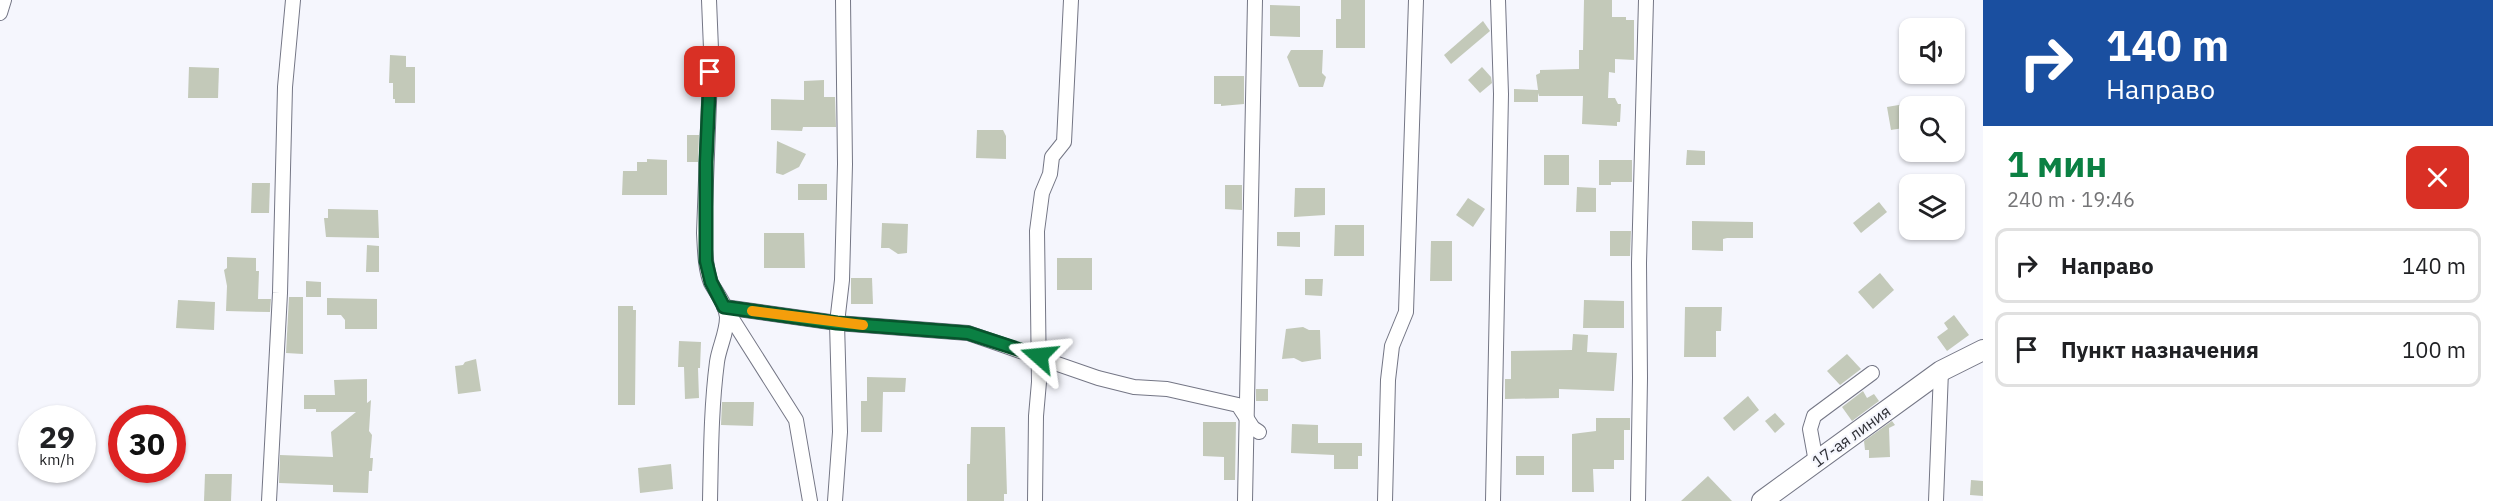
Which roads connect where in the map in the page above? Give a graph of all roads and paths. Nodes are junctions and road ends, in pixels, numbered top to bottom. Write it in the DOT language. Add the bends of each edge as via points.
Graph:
graph roads {
  1 [pos="4,0"];
  2 [pos="293,0"];
  3 [pos="709,0"];
  4 [pos="843,0"];
  5 [pos="1071,0"];
  6 [pos="1256,0"];
  7 [pos="1416,0"];
  8 [pos="1498,0"];
  9 [pos="1646,0"];
  10 [pos="0,13"];
  11 [pos="724,307"];
  12 [pos="837,323"];
  13 [pos="1983,350"];
  14 [pos="1039,356"];
  15 [pos="1941,371"];
  16 [pos="1872,373"];
  17 [pos="1246,416"];
  18 [pos="1259,432"];
  19 [pos="1816,462"];
  20 [pos="269,501"];
  21 [pos="710,501"];
  22 [pos="810,501"];
  23 [pos="835,501"];
  24 [pos="1035,501"];
  25 [pos="1245,501"];
  26 [pos="1385,501"];
  27 [pos="1493,501"];
  28 [pos="1638,501"];
  29 [pos="1762,501"];
  30 [pos="1936,501"];
  1 -- 10 [label="street"];
  2 -- 20 [label="street" via="285,87"];
  3 -- 11 [label="street" via="711,49 704,233 711,282"];
  4 -- 12 [label="street" via="845,164"];
  5 -- 14 [label="street" via="1064,142 1052,157 1050,174 1041,193 1037,231"];
  6 -- 17 [label="street"];
  7 -- 26 [label="street" via="1406,312 1392,346 1388,380"];
  8 -- 27 [label="street" via="1501,94"];
  9 -- 28 [label="street"];
  11 -- 12 [label="street"];
  11 -- 21 [label="street" via="725,337 718,359 712,416"];
  11 -- 22 [label="street" via="796,420"];
  12 -- 14 [label="street" via="968,333"];
  12 -- 23 [label="street" via="840,432"];
  13 -- 15 [label="street, 17-ая линия"];
  14 -- 17 [label="street" via="1134,387 1167,389 1238,405"];
  14 -- 24 [label="street"];
  15 -- 19 [label="street, 17-ая линия"];
  15 -- 30 [label="street"];
  16 -- 19 [label="street" via="1814,416 1810,429"];
  17 -- 18 [label="street"];
  17 -- 25 [label="street"];
  19 -- 29 [label="street, 17-ая линия"];
}
